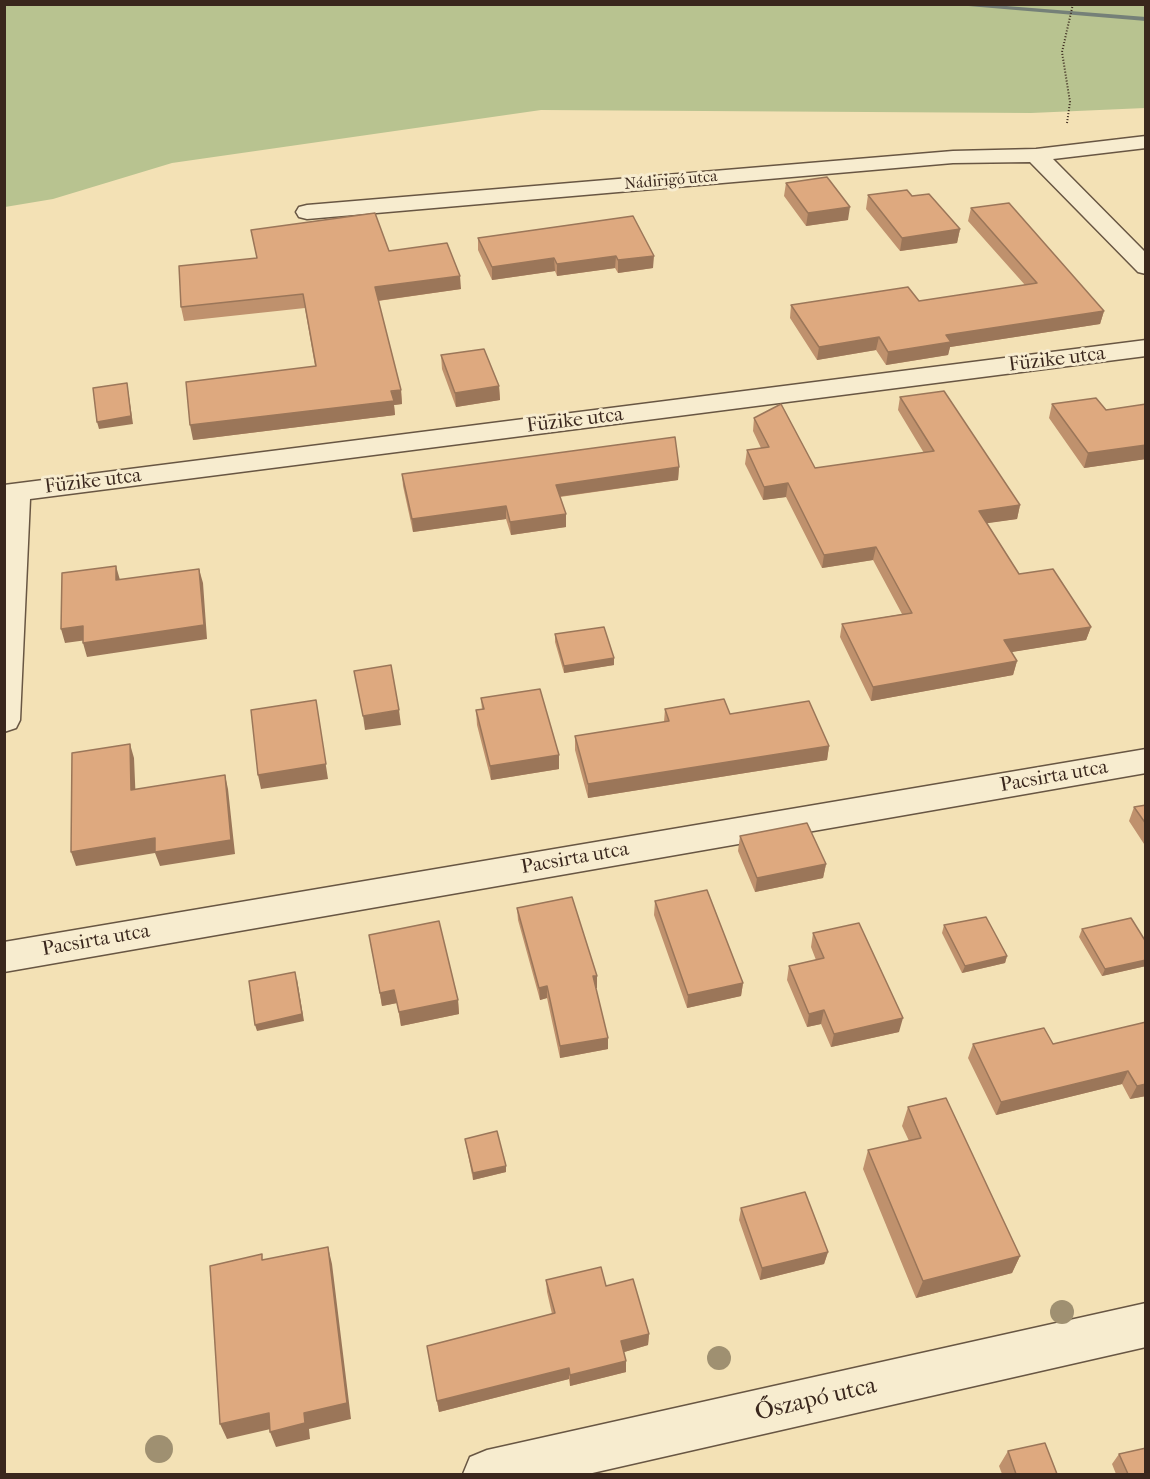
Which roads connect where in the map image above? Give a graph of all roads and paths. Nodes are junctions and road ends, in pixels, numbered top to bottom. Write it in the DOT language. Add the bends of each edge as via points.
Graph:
graph roads {
  1 [pos="1073,4"];
  2 [pos="1146,142"];
  3 [pos="1036,155"];
  4 [pos="306,212"];
  5 [pos="1146,267"];
  6 [pos="1146,348"];
  7 [pos="10,493"];
  8 [pos="4,720"];
  9 [pos="1146,761"];
  10 [pos="4,957"];
  11 [pos="1146,1325"];
  12 [pos="487,1474"];
  1 -- 3 [label="path" via="1064,29 1062,68 1072,109 1066,123"];
  2 -- 3 [label="street, Nádirigó utca"];
  3 -- 4 [label="street, Nádirigó utca" via="953,157"];
  3 -- 5 [label="street"];
  6 -- 7 [label="street, Füzike utca"];
  7 -- 8 [label="street"];
  9 -- 10 [label="street, Pacsirta utca"];
  11 -- 12 [label="street, Őszapó utca"];
}
